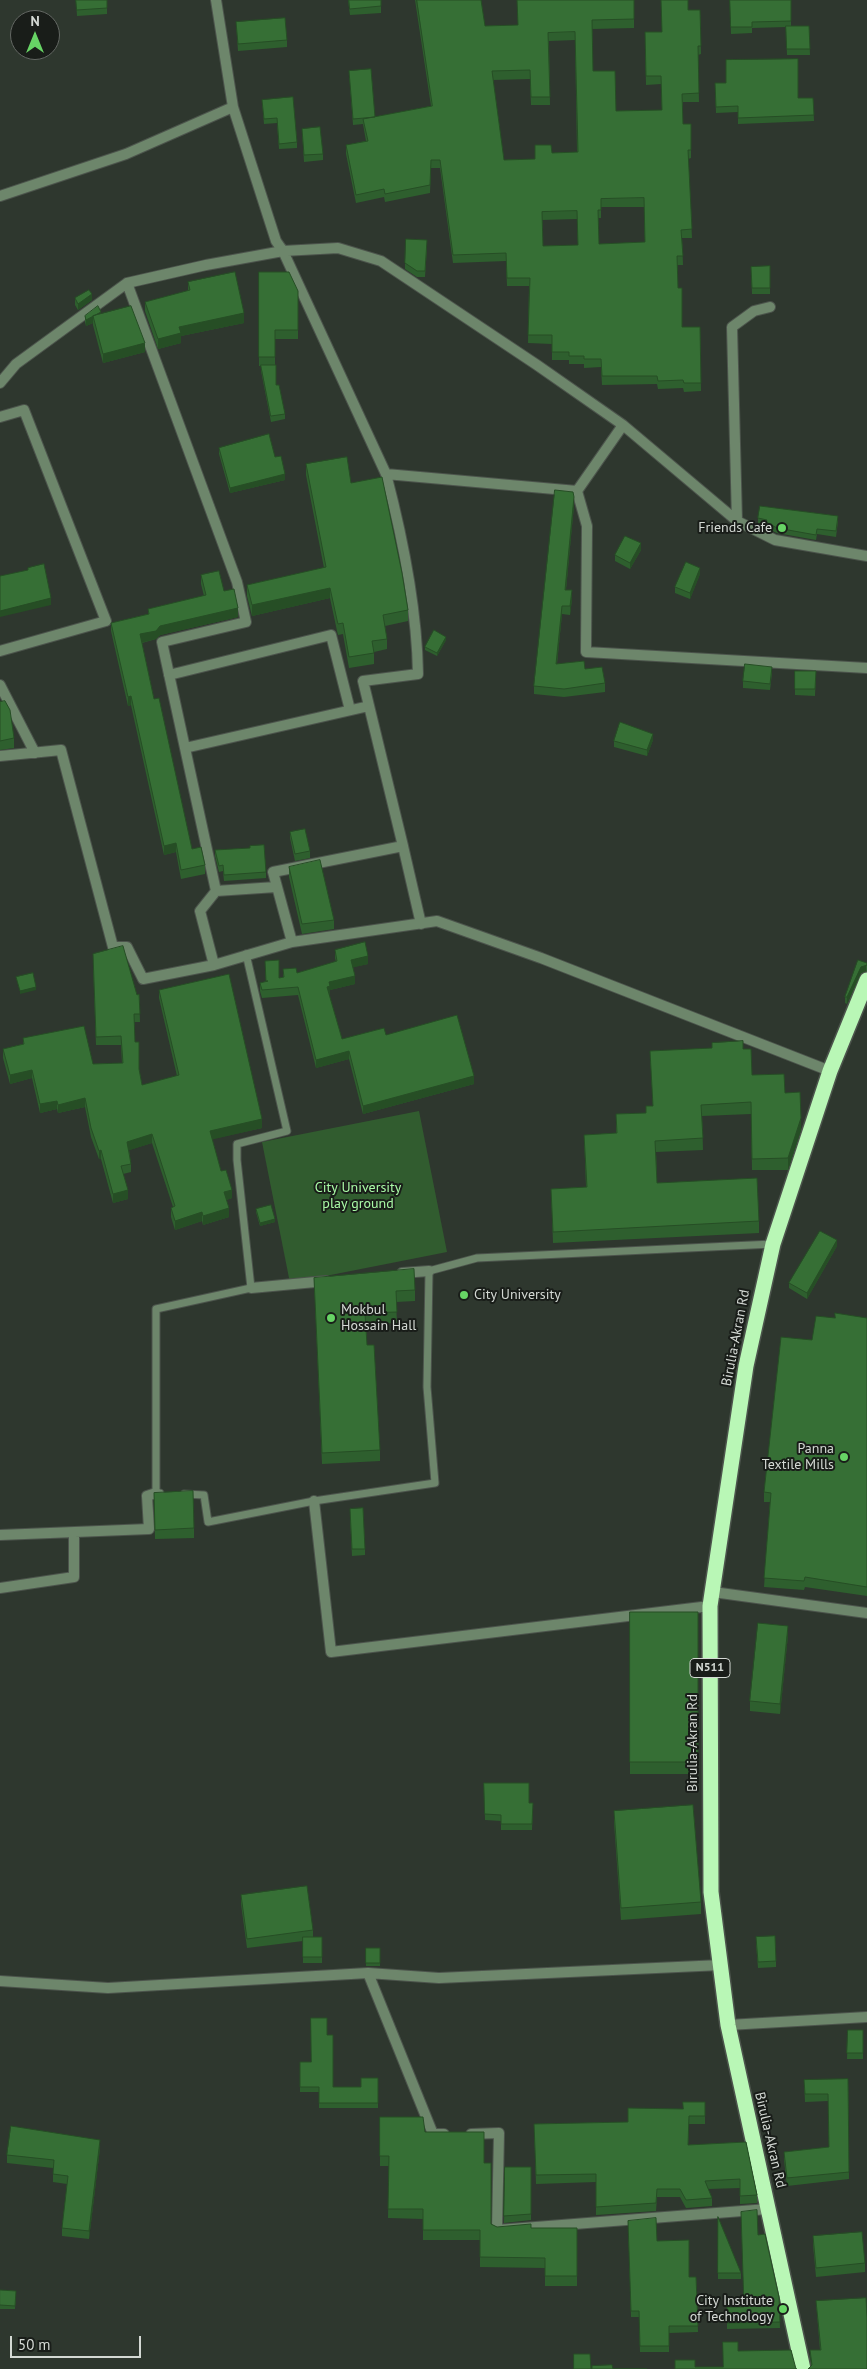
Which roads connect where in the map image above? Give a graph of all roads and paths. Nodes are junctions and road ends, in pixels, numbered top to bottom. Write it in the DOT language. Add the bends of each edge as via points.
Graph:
graph roads {
  1 [pos="216,0"];
  2 [pos="233,107"];
  3 [pos="0,196"];
  4 [pos="283,251"];
  5 [pos="127,283"];
  6 [pos="770,307"];
  7 [pos="0,383"];
  8 [pos="0,417"];
  9 [pos="623,426"];
  10 [pos="386,474"];
  11 [pos="577,491"];
  12 [pos="737,521"];
  13 [pos="867,556"];
  14 [pos="0,651"];
  15 [pos="867,668"];
  16 [pos="169,675"];
  17 [pos="0,685"];
  18 [pos="369,706"];
  19 [pos="350,710"];
  20 [pos="185,748"];
  21 [pos="35,753"];
  22 [pos="0,756"];
  23 [pos="403,846"];
  24 [pos="276,887"];
  25 [pos="216,892"];
  26 [pos="421,924"];
  27 [pos="292,942"];
  28 [pos="246,954"];
  29 [pos="214,965"];
  30 [pos="867,980"];
  31 [pos="830,1071"];
  32 [pos="773,1244"];
  33 [pos="429,1271"];
  34 [pos="389,1275"];
  35 [pos="340,1279"];
  36 [pos="251,1288"];
  37 [pos="161,1493"];
  38 [pos="175,1494"];
  39 [pos="314,1501"];
  40 [pos="74,1533"];
  41 [pos="0,1535"];
  42 [pos="0,1588"];
  43 [pos="712,1599"];
  44 [pos="867,1613"];
  45 [pos="721,1965"];
  46 [pos="368,1973"];
  47 [pos="0,1981"];
  48 [pos="867,2017"];
  49 [pos="728,2025"];
  50 [pos="768,2209"];
  51 [pos="802,2369"];
  1 -- 2 [label="street"];
  2 -- 3 [label="street" via="126,154"];
  2 -- 4 [label="street" via="276,241"];
  4 -- 5 [label="street" via="206,264"];
  4 -- 9 [label="street" via="338,248 381,261"];
  4 -- 10 [label="street"];
  5 -- 7 [label="street" via="16,364"];
  5 -- 16 [label="street" via="237,582 246,622 162,642"];
  6 -- 12 [label="street" via="754,311 732,327"];
  8 -- 14 [label="street" via="24,410 106,621"];
  9 -- 11 [label="street"];
  9 -- 12 [label="street"];
  10 -- 11 [label="street"];
  10 -- 18 [label="street" via="417,637 418,674 363,681"];
  11 -- 15 [label="street" via="587,526 586,652"];
  12 -- 13 [label="street" via="775,540"];
  16 -- 19 [label="street" via="331,635"];
  16 -- 20 [label="street"];
  17 -- 21 [label="street"];
  18 -- 19 [label="street"];
  18 -- 23 [label="street"];
  19 -- 20 [label="street"];
  20 -- 25 [label="street"];
  21 -- 22 [label="street"];
  21 -- 29 [label="street" via="60,750 113,947 127,947 143,979"];
  23 -- 24 [label="street" via="273,872"];
  23 -- 26 [label="street"];
  24 -- 25 [label="street"];
  24 -- 27 [label="street"];
  25 -- 29 [label="street" via="200,911"];
  26 -- 27 [label="street"];
  26 -- 31 [label="street" via="437,921 541,958"];
  27 -- 28 [label="street"];
  28 -- 29 [label="street"];
  28 -- 36 [label="lane" via="287,1130 237,1144"];
  30 -- 31 [label="highway, Birulia-Akran Rd / N511"];
  31 -- 32 [label="highway, Birulia-Akran Rd / N511"];
  32 -- 33 [label="lane" via="477,1258"];
  32 -- 43 [label="highway, Birulia-Akran Rd / N511" via="746,1366"];
  33 -- 34 [label="street"];
  33 -- 39 [label="lane" via="426,1387 435,1483"];
  35 -- 36 [label="street"];
  36 -- 37 [label="lane" via="156,1309"];
  37 -- 40 [label="street" via="147,1496 150,1529"];
  38 -- 39 [label="lane" via="204,1495 208,1522"];
  39 -- 43 [label="street" via="331,1652"];
  40 -- 41 [label="street"];
  40 -- 42 [label="street" via="74,1577"];
  43 -- 44 [label="street"];
  43 -- 45 [label="highway, Birulia-Akran Rd / N511" via="711,1892"];
  45 -- 46 [label="street" via="439,1978"];
  45 -- 49 [label="highway, Birulia-Akran Rd / N511"];
  46 -- 47 [label="street" via="108,1988"];
  46 -- 50 [label="street" via="433,2134 499,2133 497,2230"];
  48 -- 49 [label="street"];
  49 -- 50 [label="highway, Birulia-Akran Rd / N511"];
  50 -- 51 [label="highway, Birulia-Akran Rd / N511"];
}
